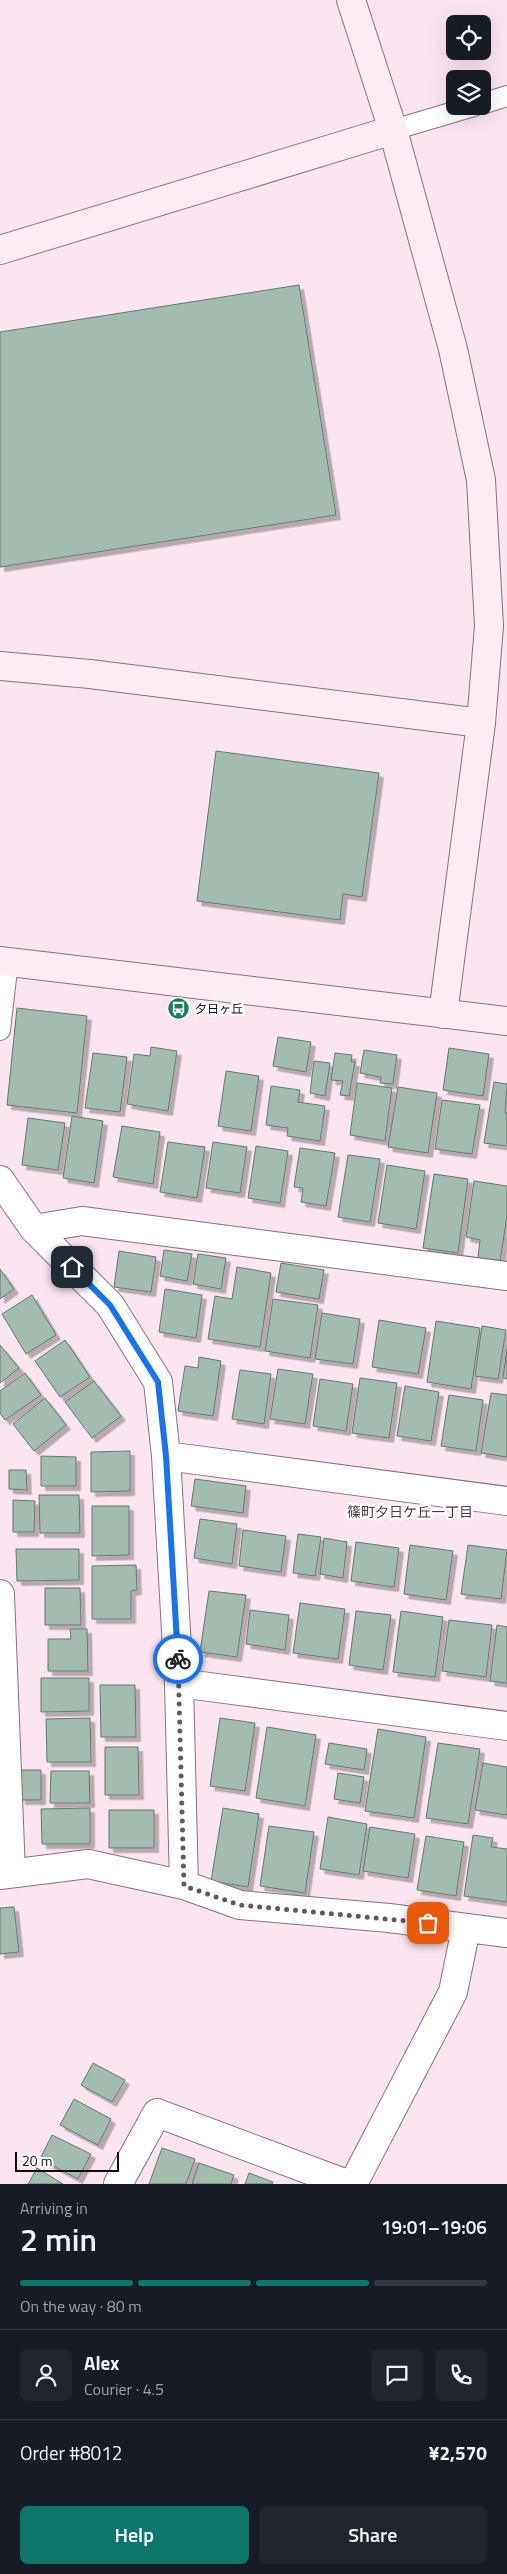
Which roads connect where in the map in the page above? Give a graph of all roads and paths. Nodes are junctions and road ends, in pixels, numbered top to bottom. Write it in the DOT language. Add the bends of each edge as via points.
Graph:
graph roads {
  1 [pos="351,0"];
  2 [pos="507,96"];
  3 [pos="491,101"];
  4 [pos="446,114"];
  5 [pos="393,130"];
  6 [pos="0,250"];
  7 [pos="0,666"];
  8 [pos="482,723"];
  9 [pos="4,961"];
  10 [pos="443,1014"];
  11 [pos="507,1021"];
  12 [pos="0,1030"];
  13 [pos="0,1180"];
  14 [pos="34,1229"];
  15 [pos="507,1276"];
  16 [pos="166,1456"];
  17 [pos="507,1502"];
  18 [pos="0,1594"];
  19 [pos="179,1683"];
  20 [pos="507,1726"];
  21 [pos="6,1874"];
  22 [pos="184,1886"];
  23 [pos="466,1928"];
  24 [pos="507,1933"];
  25 [pos="118,2184"];
  26 [pos="347,2184"];
  27 [pos="353,2184"];
  1 -- 5 [label="street"];
  2 -- 3 [label="lane"];
  4 -- 5 [label="lane"];
  5 -- 6 [label="street"];
  5 -- 8 [label="street" via="453,350 481,480 489,626"];
  7 -- 8 [label="street" via="90,674"];
  8 -- 10 [label="street"];
  9 -- 10 [label="street"];
  9 -- 12 [label="lane"];
  10 -- 11 [label="street"];
  13 -- 14 [label="street"];
  14 -- 15 [label="street" via="82,1221"];
  14 -- 16 [label="street" via="110,1305 158,1382"];
  16 -- 17 [label="street"];
  16 -- 19 [label="street"];
  18 -- 21 [label="street"];
  19 -- 20 [label="street"];
  19 -- 22 [label="street"];
  21 -- 22 [label="street" via="88,1864"];
  22 -- 23 [label="street" via="240,1905"];
  23 -- 24 [label="street"];
  23 -- 27 [label="street" via="453,1992"];
  25 -- 26 [label="street" via="157,2113"];
}
